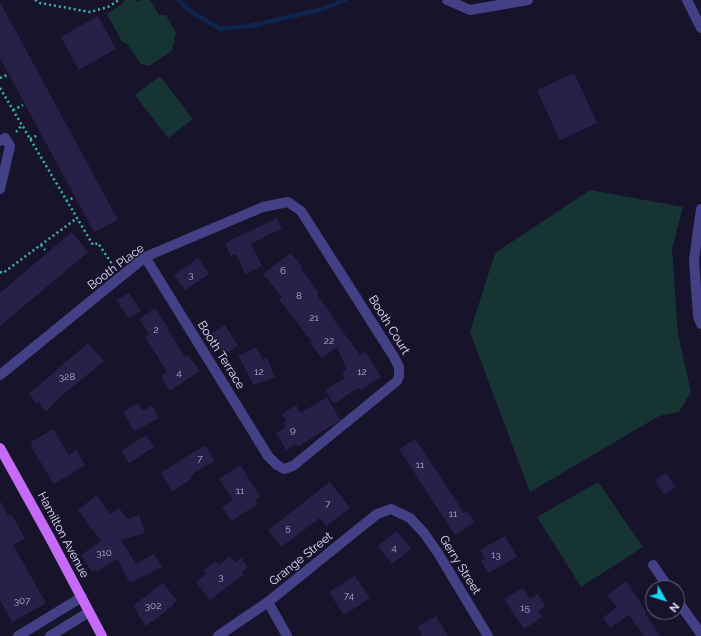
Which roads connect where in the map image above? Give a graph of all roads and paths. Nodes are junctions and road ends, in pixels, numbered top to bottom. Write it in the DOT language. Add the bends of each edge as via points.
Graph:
graph roads {
  1 [pos="35,0"];
  2 [pos="119,0"];
  3 [pos="448,0"];
  4 [pos="528,0"];
  5 [pos="687,0"];
  6 [pos="701,28"];
  7 [pos="7,75"];
  8 [pos="0,78"];
  9 [pos="0,88"];
  10 [pos="23,105"];
  11 [pos="13,110"];
  12 [pos="38,135"];
  13 [pos="30,139"];
  14 [pos="0,141"];
  15 [pos="0,189"];
  16 [pos="73,198"];
  17 [pos="66,201"];
  18 [pos="288,202"];
  19 [pos="701,209"];
  20 [pos="77,218"];
  21 [pos="41,245"];
  22 [pos="45,250"];
  23 [pos="145,258"];
  24 [pos="0,272"];
  25 [pos="120,278"];
  26 [pos="701,324"];
  27 [pos="0,376"];
  28 [pos="0,448"];
  29 [pos="276,465"];
  30 [pos="402,514"];
  31 [pos="653,565"];
  32 [pos="663,580"];
  33 [pos="82,597"];
  34 [pos="268,602"];
  35 [pos="685,611"];
  36 [pos="90,612"];
  37 [pos="701,634"];
  38 [pos="18,636"];
  39 [pos="50,636"];
  40 [pos="102,636"];
  41 [pos="218,636"];
  42 [pos="287,636"];
  43 [pos="488,636"];
  1 -- 2 [label="path" via="90,12 108,7"];
  3 -- 4 [label="street" via="470,10"];
  5 -- 6 [label="street"];
  7 -- 8 [label="path"];
  9 -- 11 [label="path"];
  10 -- 11 [label="path"];
  11 -- 13 [label="path"];
  12 -- 13 [label="path"];
  13 -- 17 [label="path"];
  14 -- 15 [label="street" via="5,138 10,146"];
  16 -- 17 [label="path"];
  17 -- 20 [label="path"];
  18 -- 23 [label="street, Booth Place" via="263,207"];
  18 -- 29 [label="street, Booth Court" via="301,211 313,229 394,357 399,367 399,376 397,382 293,466 284,469"];
  19 -- 26 [label="street" via="694,260 698,316"];
  20 -- 21 [label="path"];
  20 -- 25 [label="path" via="93,245 98,243"];
  21 -- 22 [label="path"];
  21 -- 24 [label="path" via="3,273"];
  23 -- 25 [label="street, Booth Place"];
  23 -- 29 [label="street, Booth Terrace"];
  25 -- 27 [label="street, Booth Place"];
  28 -- 33 [label="main road, Hamilton Avenue"];
  30 -- 34 [label="street, Grange Street" via="391,509 377,514"];
  30 -- 43 [label="street, Gerry Street" via="410,518 424,533"];
  31 -- 32 [label="street"];
  33 -- 36 [label="main road, Hamilton Avenue"];
  33 -- 38 [label="street"];
  34 -- 41 [label="street, Grange Street"];
  34 -- 42 [label="street"];
  35 -- 37 [label="street"];
  36 -- 39 [label="street"];
  36 -- 40 [label="main road, Hamilton Avenue"];
}
